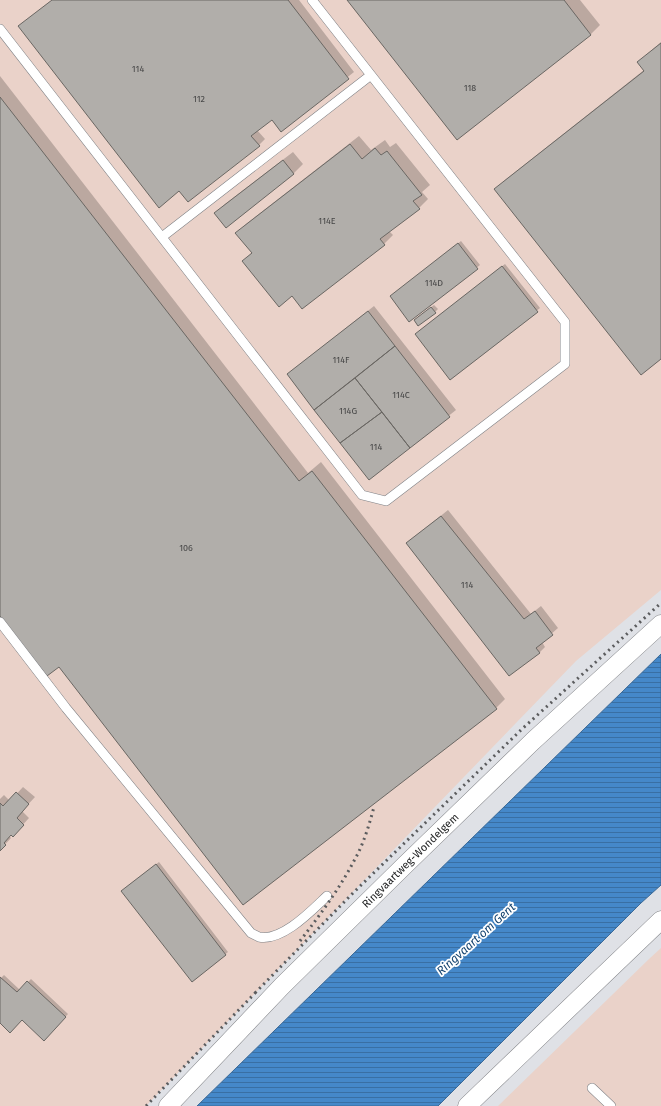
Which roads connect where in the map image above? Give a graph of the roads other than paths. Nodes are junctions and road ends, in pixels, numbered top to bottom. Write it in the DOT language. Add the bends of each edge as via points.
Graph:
graph roads {
  1 [pos="312,0"];
  2 [pos="0,29"];
  3 [pos="371,75"];
  4 [pos="162,237"];
  5 [pos="0,622"];
  6 [pos="661,624"];
  7 [pos="327,896"];
  8 [pos="661,920"];
  9 [pos="592,1088"];
  10 [pos="168,1106"];
  11 [pos="467,1106"];
  12 [pos="611,1106"];
  1 -- 3 [label="lane"];
  2 -- 4 [label="lane"];
  3 -- 4 [label="lane"];
  3 -- 4 [label="lane" via="565,322 565,364 386,501 362,495"];
  5 -- 7 [label="lane" via="66,708 251,933 260,937 275,936 295,924"];
  6 -- 10 [label="street, Ringvaartweg-Wondelgem" via="533,741 405,865 277,992"];
  8 -- 11 [label="street"];
  9 -- 12 [label="lane"];
}
